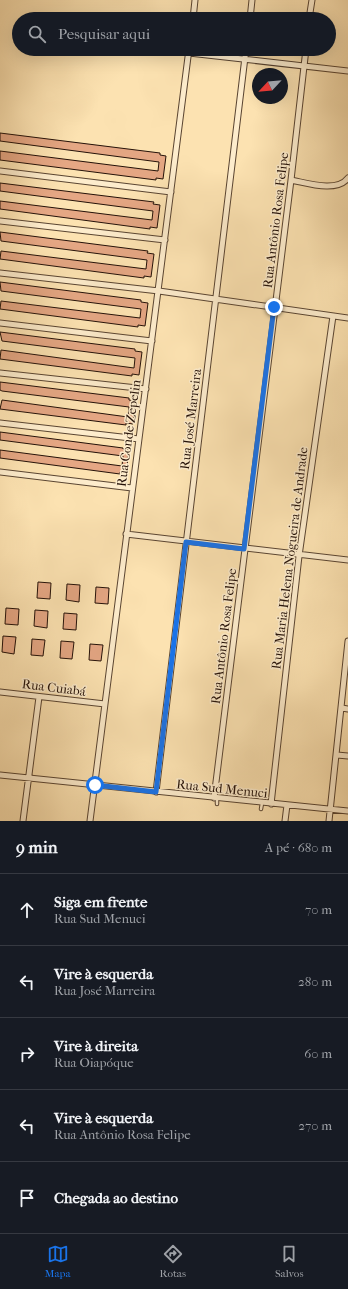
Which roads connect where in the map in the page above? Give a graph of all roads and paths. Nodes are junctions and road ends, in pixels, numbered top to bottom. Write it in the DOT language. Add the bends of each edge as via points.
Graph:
graph roads {
  1 [pos="195,0"];
  2 [pos="252,0"];
  3 [pos="312,0"];
  4 [pos="194,12"];
  5 [pos="251,12"];
  6 [pos="311,12"];
  7 [pos="188,56"];
  8 [pos="224,56"];
  9 [pos="245,56"];
  10 [pos="305,56"];
  11 [pos="245,59"];
  12 [pos="304,66"];
  13 [pos="348,71"];
  14 [pos="0,172"];
  15 [pos="348,178"];
  16 [pos="291,180"];
  17 [pos="171,192"];
  18 [pos="0,221"];
  19 [pos="165,240"];
  20 [pos="0,272"];
  21 [pos="159,291"];
  22 [pos="216,299"];
  23 [pos="274,307"];
  24 [pos="333,316"];
  25 [pos="348,318"];
  26 [pos="0,323"];
  27 [pos="152,341"];
  28 [pos="0,373"];
  29 [pos="146,389"];
  30 [pos="0,423"];
  31 [pos="139,439"];
  32 [pos="0,472"];
  33 [pos="132,488"];
  34 [pos="126,534"];
  35 [pos="186,542"];
  36 [pos="244,549"];
  37 [pos="299,556"];
  38 [pos="348,560"];
  39 [pos="348,641"];
  40 [pos="0,692"];
  41 [pos="39,696"];
  42 [pos="105,704"];
  43 [pos="342,708"];
  44 [pos="348,709"];
  45 [pos="337,755"];
  46 [pos="348,756"];
  47 [pos="0,775"];
  48 [pos="28,778"];
  49 [pos="95,785"];
  50 [pos="156,792"];
  51 [pos="216,800"];
  52 [pos="262,803"];
  53 [pos="271,804"];
  54 [pos="287,805"];
  55 [pos="261,809"];
  56 [pos="330,809"];
  57 [pos="348,812"];
  58 [pos="23,821"];
  59 [pos="90,821"];
  60 [pos="285,821"];
  61 [pos="329,821"];
  1 -- 4 [label="street"];
  2 -- 5 [label="street"];
  3 -- 6 [label="street"];
  7 -- 17 [label="street, Rua Conde Zepelin"];
  8 -- 11 [label="street"];
  9 -- 11 [label="street, Rua José Marreira"];
  10 -- 12 [label="street, Rua Antônio Rosa Felipe"];
  11 -- 12 [label="street"];
  11 -- 22 [label="street, Rua José Marreira"];
  12 -- 13 [label="street"];
  12 -- 16 [label="street, Rua Antônio Rosa Felipe"];
  14 -- 17 [label="street"];
  15 -- 16 [label="street" via="344,183 334,186"];
  16 -- 23 [label="street, Rua Antônio Rosa Felipe"];
  17 -- 19 [label="street, Rua Conde Zepelin"];
  18 -- 19 [label="street"];
  19 -- 21 [label="street, Rua Conde Zepelin"];
  20 -- 21 [label="street"];
  21 -- 22 [label="street"];
  21 -- 27 [label="street, Rua Conde Zepelin"];
  22 -- 23 [label="street"];
  22 -- 35 [label="street, Rua José Marreira"];
  23 -- 24 [label="street"];
  23 -- 36 [label="street, Rua Antônio Rosa Felipe"];
  24 -- 25 [label="street"];
  24 -- 37 [label="street, Rua Maria Helena Nogueira de Andrade"];
  26 -- 27 [label="street"];
  27 -- 29 [label="street, Rua Conde Zepelin"];
  28 -- 29 [label="street"];
  29 -- 31 [label="street, Rua Conde Zepelin"];
  30 -- 31 [label="street"];
  31 -- 33 [label="street, Rua Conde Zepelin"];
  32 -- 33 [label="street"];
  33 -- 34 [label="street, Rua Conde Zepelin"];
  34 -- 35 [label="street"];
  34 -- 42 [label="street, Rua Conde Zepelin"];
  35 -- 36 [label="street"];
  35 -- 50 [label="street, Rua José Marreira"];
  36 -- 37 [label="street"];
  36 -- 51 [label="street, Rua Antônio Rosa Felipe"];
  37 -- 38 [label="street"];
  37 -- 53 [label="street, Rua Maria Helena Nogueira de Andrade"];
  39 -- 43 [label="street"];
  40 -- 41 [label="street, Rua Cuiabá"];
  41 -- 42 [label="street, Rua Cuiabá"];
  41 -- 48 [label="street"];
  42 -- 49 [label="street, Rua Conde Zepelin"];
  43 -- 44 [label="street"];
  43 -- 45 [label="street"];
  45 -- 46 [label="street"];
  45 -- 56 [label="street"];
  47 -- 48 [label="street, Rua Sud Menuci"];
  48 -- 49 [label="street, Rua Sud Menuci"];
  48 -- 58 [label="street"];
  49 -- 50 [label="street, Rua Sud Menuci"];
  49 -- 59 [label="street, Rua Conde Zepelin"];
  50 -- 51 [label="street, Rua Sud Menuci"];
  51 -- 52 [label="street, Rua Sud Menuci"];
  52 -- 53 [label="street, Rua Sud Menuci"];
  52 -- 55 [label="lane"];
  53 -- 54 [label="street, Rua Sud Menuci"];
  54 -- 56 [label="street, Rua Sud Menuci"];
  54 -- 60 [label="street"];
  56 -- 57 [label="street, Rua Sud Menuci"];
  56 -- 61 [label="street"];
}
